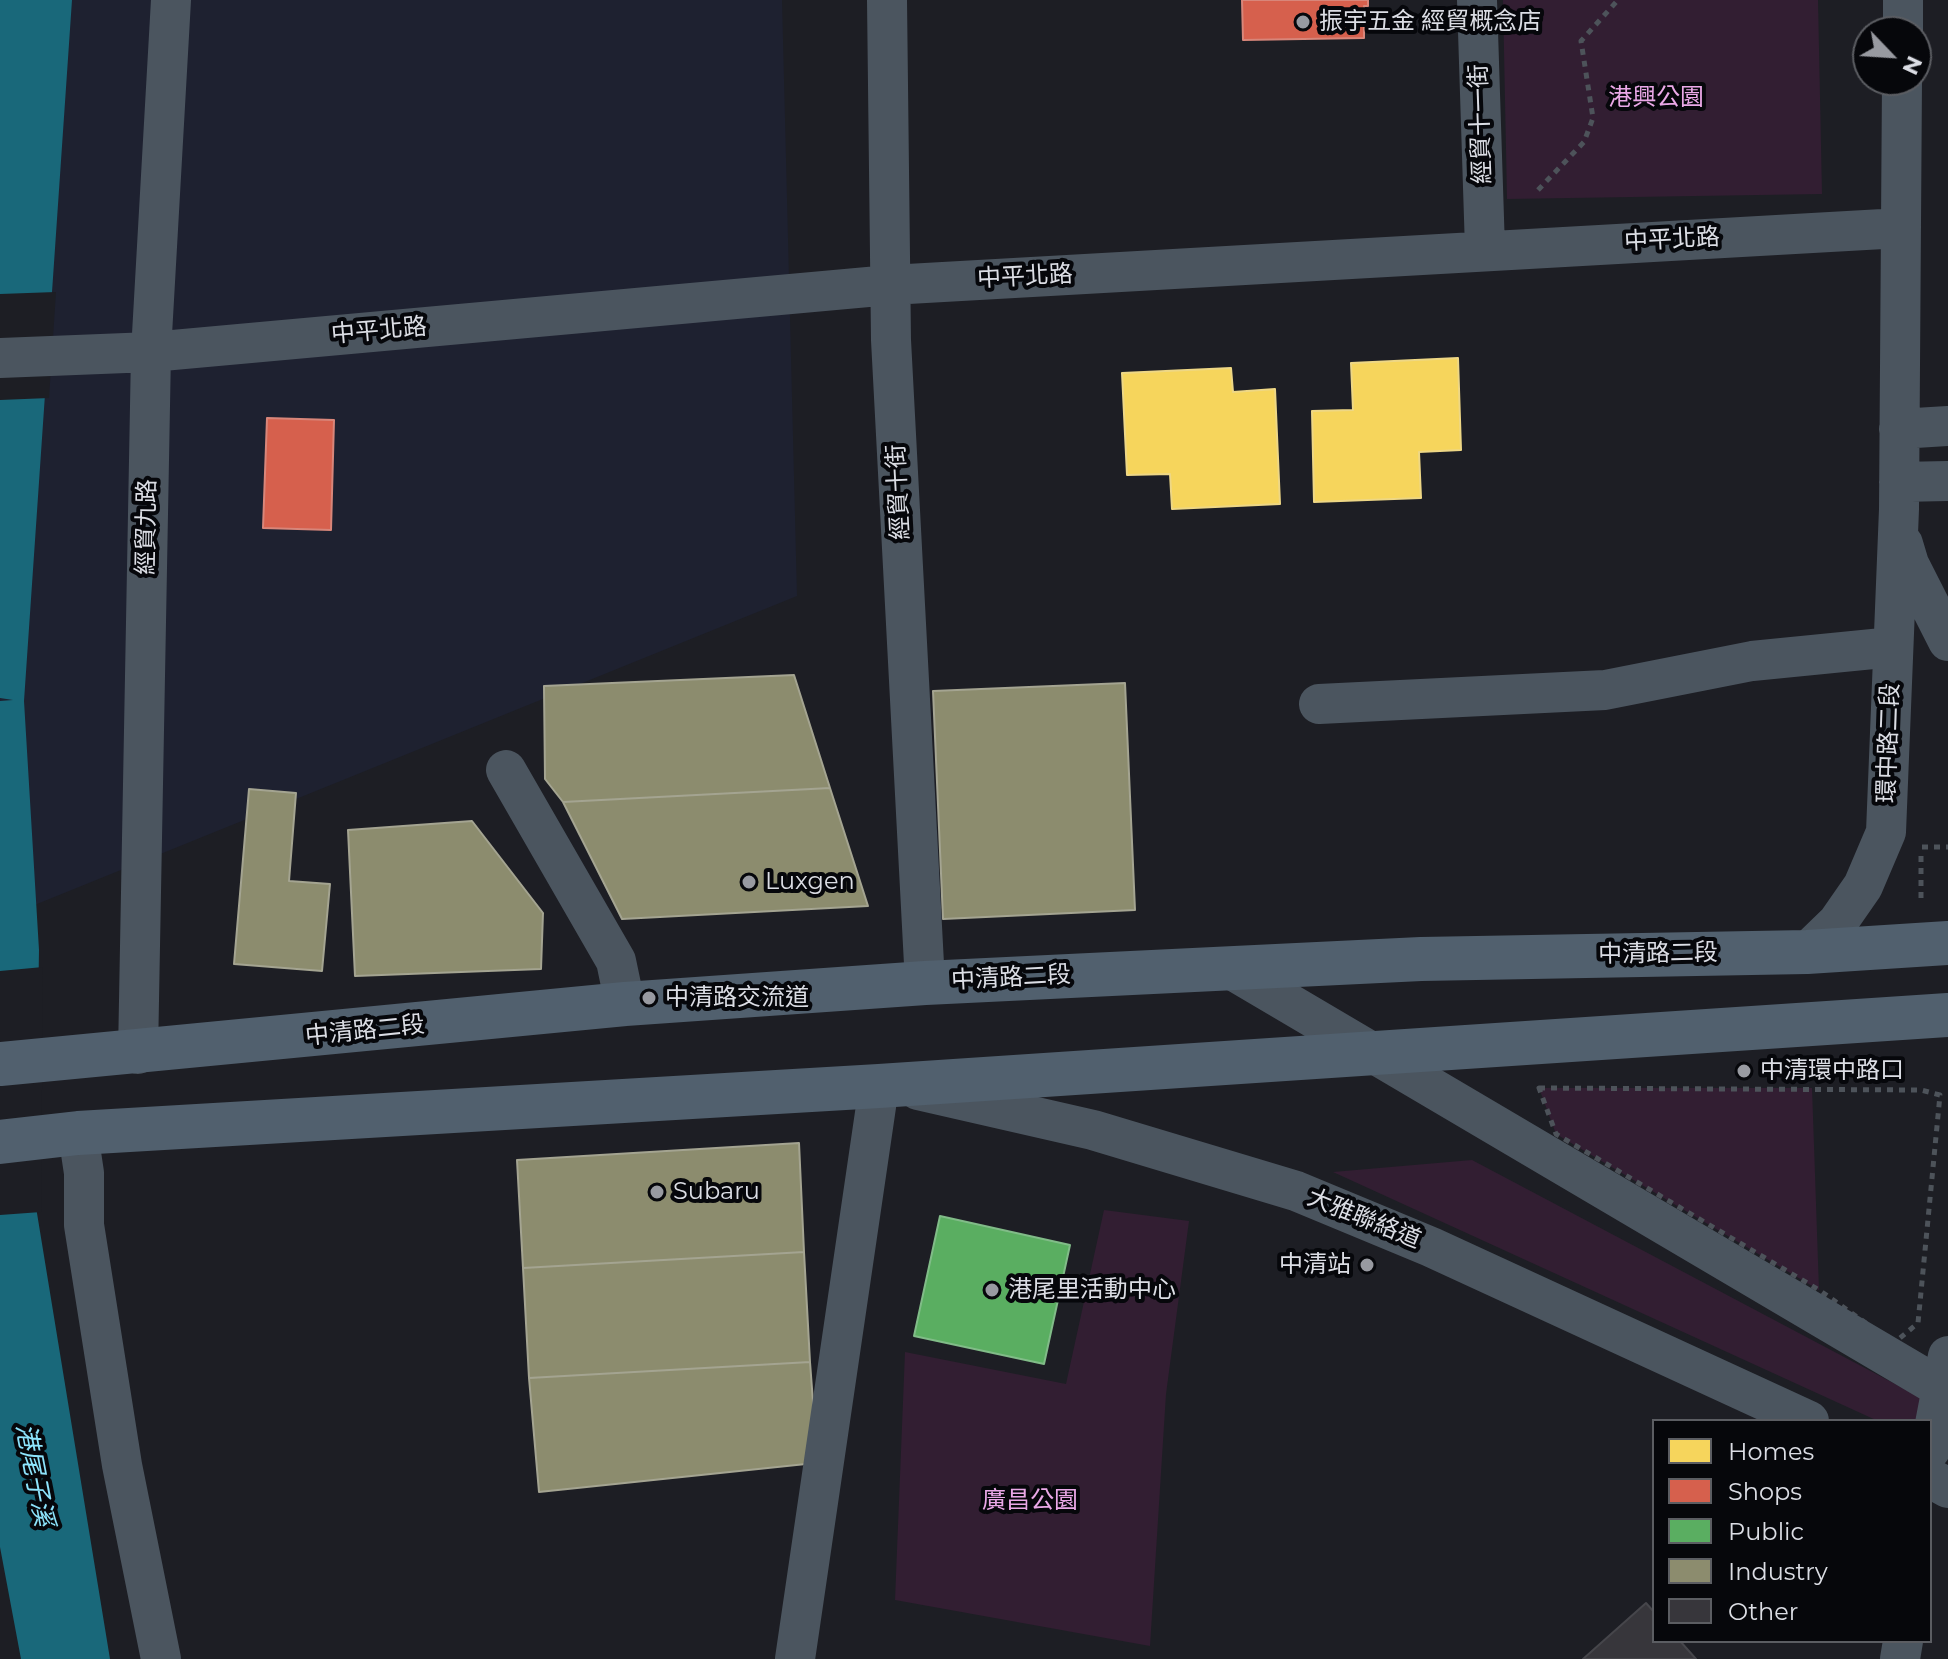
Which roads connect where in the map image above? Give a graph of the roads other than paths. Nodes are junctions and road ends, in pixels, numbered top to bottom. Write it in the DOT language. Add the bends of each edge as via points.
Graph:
graph roads {
  1 [pos="171,0"];
  2 [pos="887,0"];
  3 [pos="1477,0"];
  4 [pos="1902,96"];
  5 [pos="1901,228"];
  6 [pos="1485,249"];
  7 [pos="890,285"];
  8 [pos="151,352"];
  9 [pos="0,358"];
  10 [pos="1948,426"];
  11 [pos="1899,429"];
  12 [pos="1948,481"];
  13 [pos="1899,496"];
  14 [pos="1948,641"];
  15 [pos="1893,647"];
  16 [pos="1319,704"];
  17 [pos="506,770"];
  18 [pos="1948,943"];
  19 [pos="1807,952"];
  20 [pos="1229,968"];
  21 [pos="925,983"];
  22 [pos="625,1004"];
  23 [pos="1948,1015"];
  24 [pos="1378,1053"];
  25 [pos="138,1054"];
  26 [pos="0,1064"];
  27 [pos="887,1085"];
  28 [pos="78,1133"];
  29 [pos="0,1142"];
  30 [pos="1946,1379"];
  31 [pos="1805,1419"];
  32 [pos="1932,1441"];
  33 [pos="161,1659"];
  34 [pos="795,1659"];
  1 -- 8 [label="street, 經貿九路"];
  2 -- 7 [label="street, 經貿十街"];
  3 -- 6 [label="street, 經貿十一街"];
  4 -- 5 [label="street, 環中路二段"];
  5 -- 6 [label="street, 中平北路"];
  5 -- 11 [label="street, 環中路二段"];
  6 -- 7 [label="street, 中平北路"];
  7 -- 8 [label="street, 中平北路"];
  7 -- 21 [label="street, 經貿十街"];
  8 -- 9 [label="street, 中平北路"];
  8 -- 25 [label="street, 經貿九路"];
  10 -- 11 [label="street"];
  11 -- 13 [label="street, 環中路二段"];
  12 -- 13 [label="street"];
  13 -- 14 [label="street, 環中路二段" via="1909,564"];
  13 -- 15 [label="street, 環中路二段"];
  15 -- 16 [label="street" via="1752,661 1605,690"];
  15 -- 19 [label="street, 環中路二段" via="1886,832 1863,886 1838,922"];
  17 -- 22 [label="street" via="616,961"];
  18 -- 19 [label="main road, 中清路二段"];
  19 -- 20 [label="main road, 中清路二段"];
  20 -- 21 [label="main road, 中清路二段"];
  20 -- 24 [label="street"];
  21 -- 22 [label="main road, 中清路二段"];
  22 -- 25 [label="main road, 中清路二段"];
  23 -- 24 [label="main road"];
  24 -- 27 [label="main road"];
  24 -- 30 [label="street"];
  25 -- 26 [label="main road, 中清路二段"];
  27 -- 28 [label="main road"];
  27 -- 31 [label="street, 大雅聯絡道" via="1093,1130 1296,1191 1431,1247"];
  27 -- 34 [label="street"];
  28 -- 29 [label="main road"];
  28 -- 33 [label="street" via="84,1225 122,1465"];
  30 -- 32 [label="street"];
}
